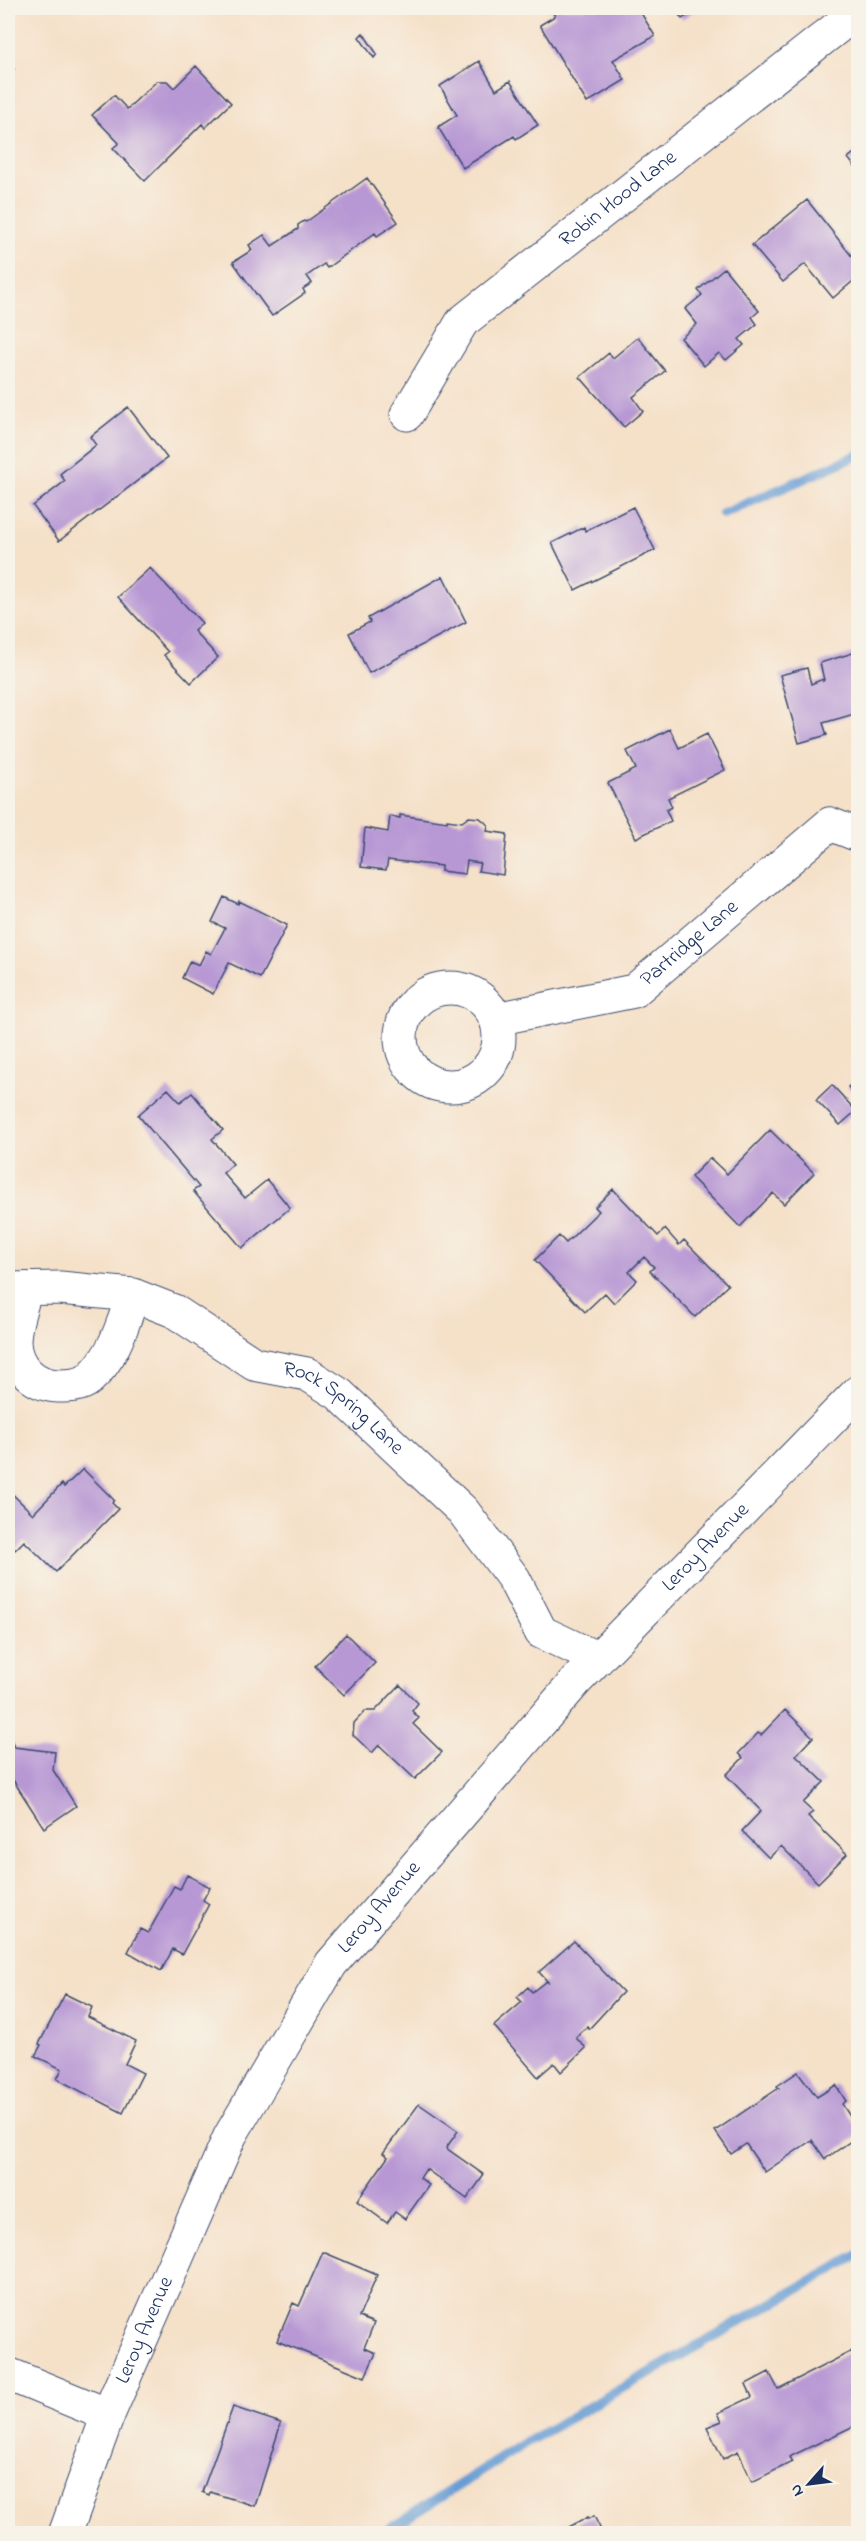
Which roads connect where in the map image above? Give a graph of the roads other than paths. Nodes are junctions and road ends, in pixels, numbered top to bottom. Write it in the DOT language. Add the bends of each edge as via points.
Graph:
graph roads {
  1 [pos="858,11"];
  2 [pos="407,414"];
  3 [pos="858,835"];
  4 [pos="496,1019"];
  5 [pos="17,1289"];
  6 [pos="133,1295"];
  7 [pos="858,1392"];
  8 [pos="597,1659"];
  9 [pos="8,2374"];
  10 [pos="108,2415"];
  11 [pos="65,2534"];
  1 -- 2 [label="street, Robin Hood Lane" via="462,321"];
  3 -- 4 [label="street, Partridge Lane" via="831,824 634,991"];
  5 -- 6 [label="street, Rock Spring Lane" via="60,1288"];
  5 -- 6 [label="street" via="14,1343 21,1367 48,1386 87,1381 103,1364 117,1344"];
  6 -- 8 [label="street, Rock Spring Lane" via="174,1311 254,1364 307,1374 339,1394 463,1511 514,1579 541,1632"];
  7 -- 8 [label="street, Leroy Avenue"];
  8 -- 10 [label="street, Leroy Avenue" via="331,1964 230,2136"];
  9 -- 10 [label="street"];
  10 -- 11 [label="street, Leroy Avenue"];
}
